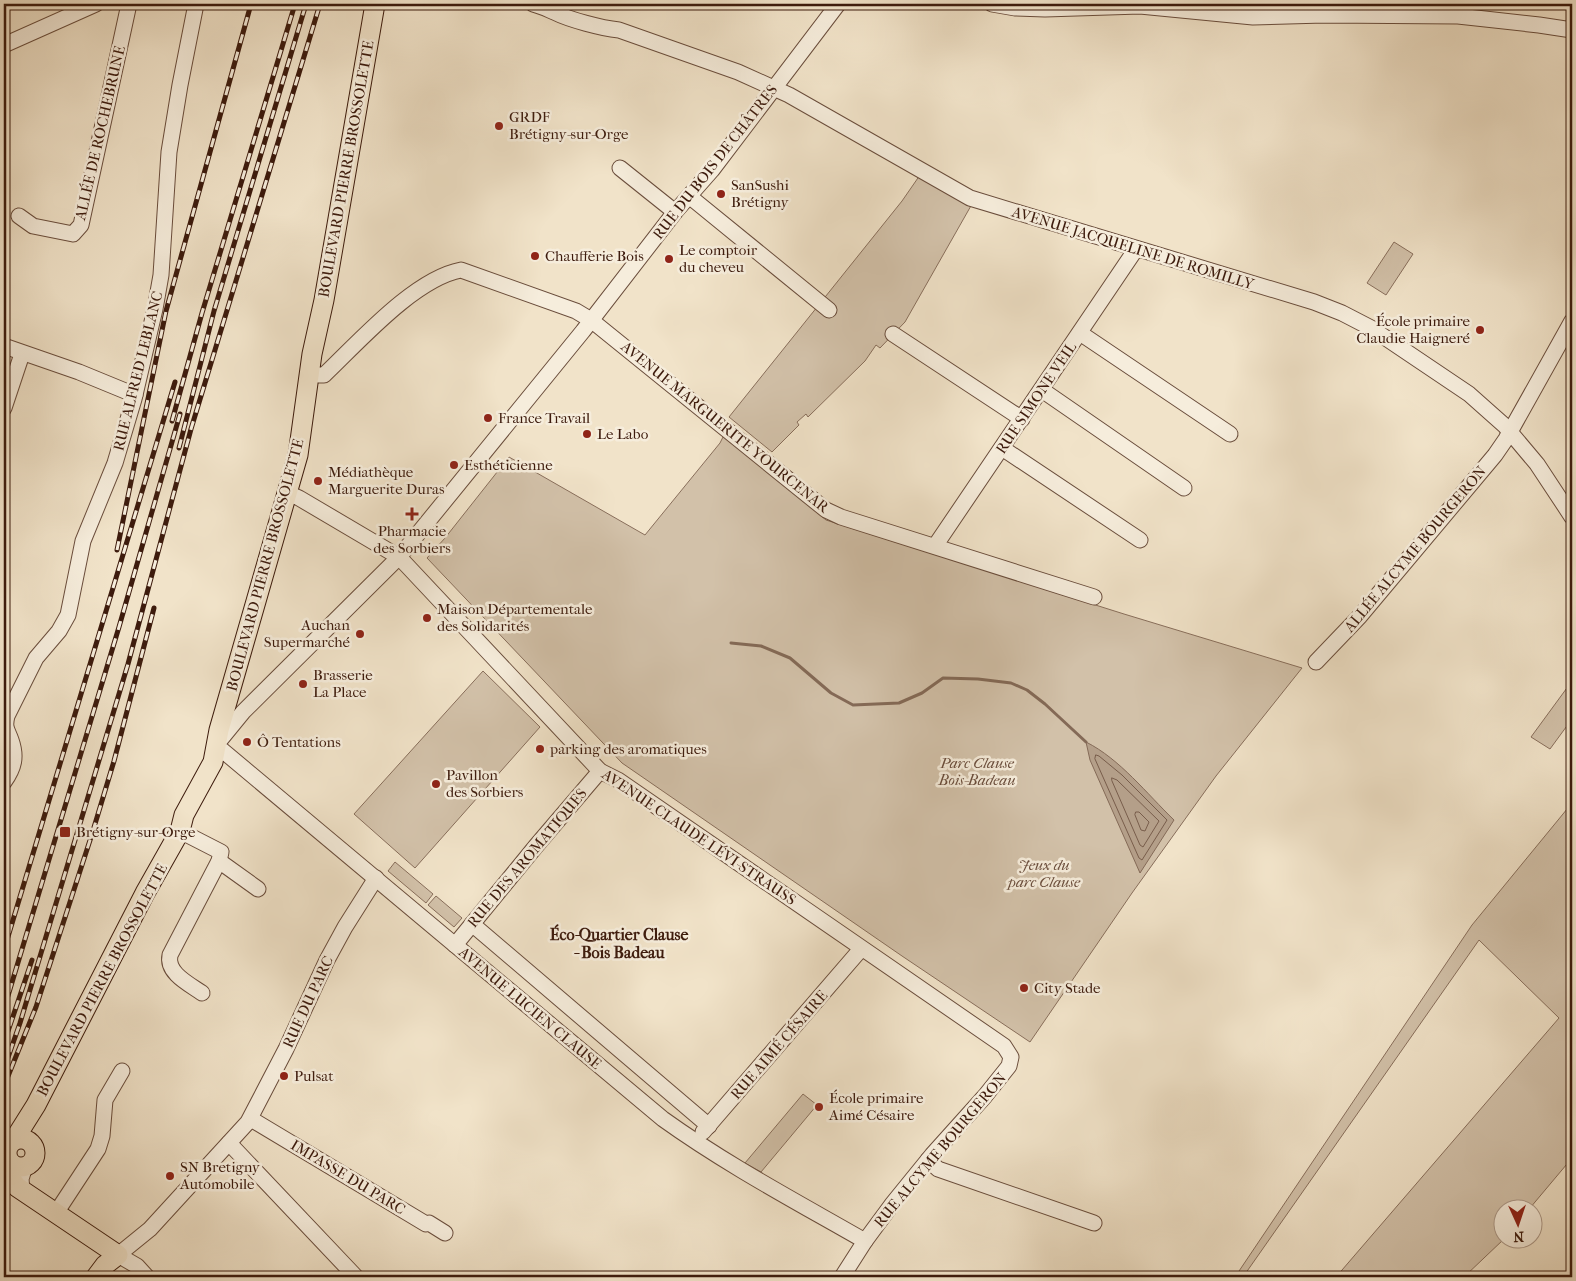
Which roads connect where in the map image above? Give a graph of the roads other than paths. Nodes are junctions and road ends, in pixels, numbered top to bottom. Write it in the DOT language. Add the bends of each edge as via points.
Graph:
graph roads {
  1 [pos="96,4"];
  2 [pos="129,4"];
  3 [pos="196,4"];
  4 [pos="375,4"];
  5 [pos="532,4"];
  6 [pos="838,4"];
  7 [pos="992,4"];
  8 [pos="1572,30"];
  9 [pos="4,46"];
  10 [pos="773,89"];
  11 [pos="620,168"];
  12 [pos="689,196"];
  13 [pos="675,212"];
  14 [pos="19,216"];
  15 [pos="1136,249"];
  16 [pos="829,310"];
  17 [pos="591,320"];
  18 [pos="1572,321"];
  19 [pos="1080,333"];
  20 [pos="893,334"];
  21 [pos="4,346"];
  22 [pos="22,354"];
  23 [pos="309,372"];
  24 [pos="1042,390"];
  25 [pos="135,395"];
  26 [pos="4,408"];
  27 [pos="1022,419"];
  28 [pos="1509,432"];
  29 [pos="1230,434"];
  30 [pos="1002,448"];
  31 [pos="1184,488"];
  32 [pos="288,493"];
  33 [pos="1572,517"];
  34 [pos="1140,540"];
  35 [pos="935,546"];
  36 [pos="399,557"];
  37 [pos="1094,597"];
  38 [pos="1316,662"];
  39 [pos="5,717"];
  40 [pos="5,734"];
  41 [pos="216,745"];
  42 [pos="600,771"];
  43 [pos="4,782"];
  44 [pos="180,831"];
  45 [pos="219,861"];
  46 [pos="376,878"];
  47 [pos="258,889"];
  48 [pos="472,924"];
  49 [pos="455,945"];
  50 [pos="861,949"];
  51 [pos="202,993"];
  52 [pos="1011,1057"];
  53 [pos="122,1072"];
  54 [pos="251,1119"];
  55 [pos="709,1126"];
  56 [pos="695,1141"];
  57 [pos="229,1144"];
  58 [pos="11,1152"];
  59 [pos="928,1160"];
  60 [pos="56,1213"];
  61 [pos="1094,1223"];
  62 [pos="445,1233"];
  63 [pos="865,1241"];
  64 [pos="118,1255"];
  65 [pos="96,1277"];
  66 [pos="147,1277"];
  67 [pos="356,1277"];
  68 [pos="842,1277"];
  1 -- 9 [label="street"];
  2 -- 14 [label="street, ALLÉE DE ROCHEBRUNE" via="82,225 73,234 33,226"];
  3 -- 25 [label="street, RUE ALFRED LEBLANC" via="169,152 160,284"];
  4 -- 23 [label="main road, BOULEVARD PIERRE BROSSOLETTE"];
  5 -- 10 [label="street, AVENUE JACQUELINE DE ROMILLY" via="606,29 619,30 747,76"];
  6 -- 10 [label="street, RUE DU BOIS DE CHÂTRES"];
  7 -- 8 [label="street" via="1045,9 1140,6 1253,17 1458,16"];
  10 -- 12 [label="street, RUE DU BOIS DE CHÂTRES"];
  10 -- 15 [label="street, AVENUE JACQUELINE DE ROMILLY" via="970,198"];
  11 -- 13 [label="street"];
  12 -- 13 [label="street, RUE DU BOIS DE CHÂTRES"];
  12 -- 16 [label="street"];
  13 -- 17 [label="street, RUE DU BOIS DE CHÂTRES"];
  15 -- 19 [label="street, RUE SIMONE VEIL"];
  15 -- 28 [label="street, AVENUE JACQUELINE DE ROMILLY" via="1314,302 1371,328 1469,394"];
  17 -- 23 [label="street" via="461,270 449,272 414,293 385,316 324,375"];
  17 -- 35 [label="street, AVENUE MARGUERITE YOURCENAR" via="826,510"];
  17 -- 36 [label="street, RUE DU BOIS DE CHÂTRES"];
  18 -- 28 [label="street, ALLÉE ALCYME BOURGERON"];
  19 -- 24 [label="street, RUE SIMONE VEIL"];
  19 -- 29 [label="street"];
  20 -- 27 [label="street"];
  21 -- 22 [label="street"];
  22 -- 25 [label="street" via="79,372"];
  22 -- 26 [label="street"];
  23 -- 32 [label="main road, BOULEVARD PIERRE BROSSOLETTE" via="299,447"];
  24 -- 27 [label="street, RUE SIMONE VEIL"];
  24 -- 31 [label="street"];
  25 -- 39 [label="street, RUE ALFRED LEBLANC" via="115,463 83,541 68,615 36,658"];
  27 -- 30 [label="street, RUE SIMONE VEIL"];
  28 -- 33 [label="street, AVENUE JACQUELINE DE ROMILLY" via="1537,464"];
  28 -- 38 [label="street, ALLÉE ALCYME BOURGERON" via="1495,455 1360,616"];
  30 -- 34 [label="street"];
  30 -- 35 [label="street, RUE SIMONE VEIL"];
  32 -- 36 [label="street, AVENUE CLAUDE LÉVI-STRAUSS"];
  32 -- 41 [label="main road, BOULEVARD PIERRE BROSSOLETTE"];
  35 -- 37 [label="street, AVENUE MARGUERITE YOURCENAR"];
  36 -- 41 [label="street, RUE DU BOIS DE CHÂTRES" via="243,712"];
  36 -- 42 [label="street, AVENUE CLAUDE LÉVI-STRAUSS"];
  39 -- 40 [label="street"];
  40 -- 43 [label="street" via="14,757 11,772"];
  41 -- 44 [label="main road, BOULEVARD PIERRE BROSSOLETTE" via="213,762 184,816"];
  41 -- 46 [label="street, AVENUE LUCIEN CLAUSE"];
  42 -- 48 [label="street, RUE DES AROMATIQUES"];
  42 -- 50 [label="street, AVENUE CLAUDE LÉVI-STRAUSS" via="618,780"];
  44 -- 45 [label="street" via="219,850 222,855"];
  44 -- 58 [label="main road, BOULEVARD PIERRE BROSSOLETTE"];
  45 -- 47 [label="street"];
  45 -- 51 [label="street" via="168,962 178,976"];
  46 -- 49 [label="street, AVENUE LUCIEN CLAUSE"];
  46 -- 54 [label="street, RUE DU PARC" via="327,960"];
  48 -- 49 [label="street, RUE DES AROMATIQUES"];
  48 -- 55 [label="street"];
  49 -- 56 [label="street, AVENUE LUCIEN CLAUSE" via="663,1119"];
  50 -- 52 [label="street, AVENUE CLAUDE LÉVI-STRAUSS" via="1004,1046"];
  50 -- 55 [label="street, RUE AIMÉ CÉSAIRE"];
  52 -- 59 [label="street, RUE ALCYME BOURGERON" via="1003,1074"];
  53 -- 60 [label="street" via="105,1100 98,1149"];
  54 -- 57 [label="street, RUE DU PARC"];
  54 -- 62 [label="street, IMPASSE DU PARC"];
  55 -- 56 [label="street, RUE AIMÉ CÉSAIRE"];
  56 -- 63 [label="street, AVENUE LUCIEN CLAUSE"];
  57 -- 64 [label="street, RUE DU PARC" via="150,1229"];
  57 -- 67 [label="street"];
  58 -- 60 [label="main road" via="12,1180 17,1187"];
  59 -- 61 [label="street" via="938,1169"];
  59 -- 63 [label="street, RUE ALCYME BOURGERON"];
  60 -- 64 [label="main road"];
  63 -- 68 [label="street, RUE ALCYME BOURGERON"];
  64 -- 65 [label="main road"];
  64 -- 66 [label="street" via="137,1266"];
}
